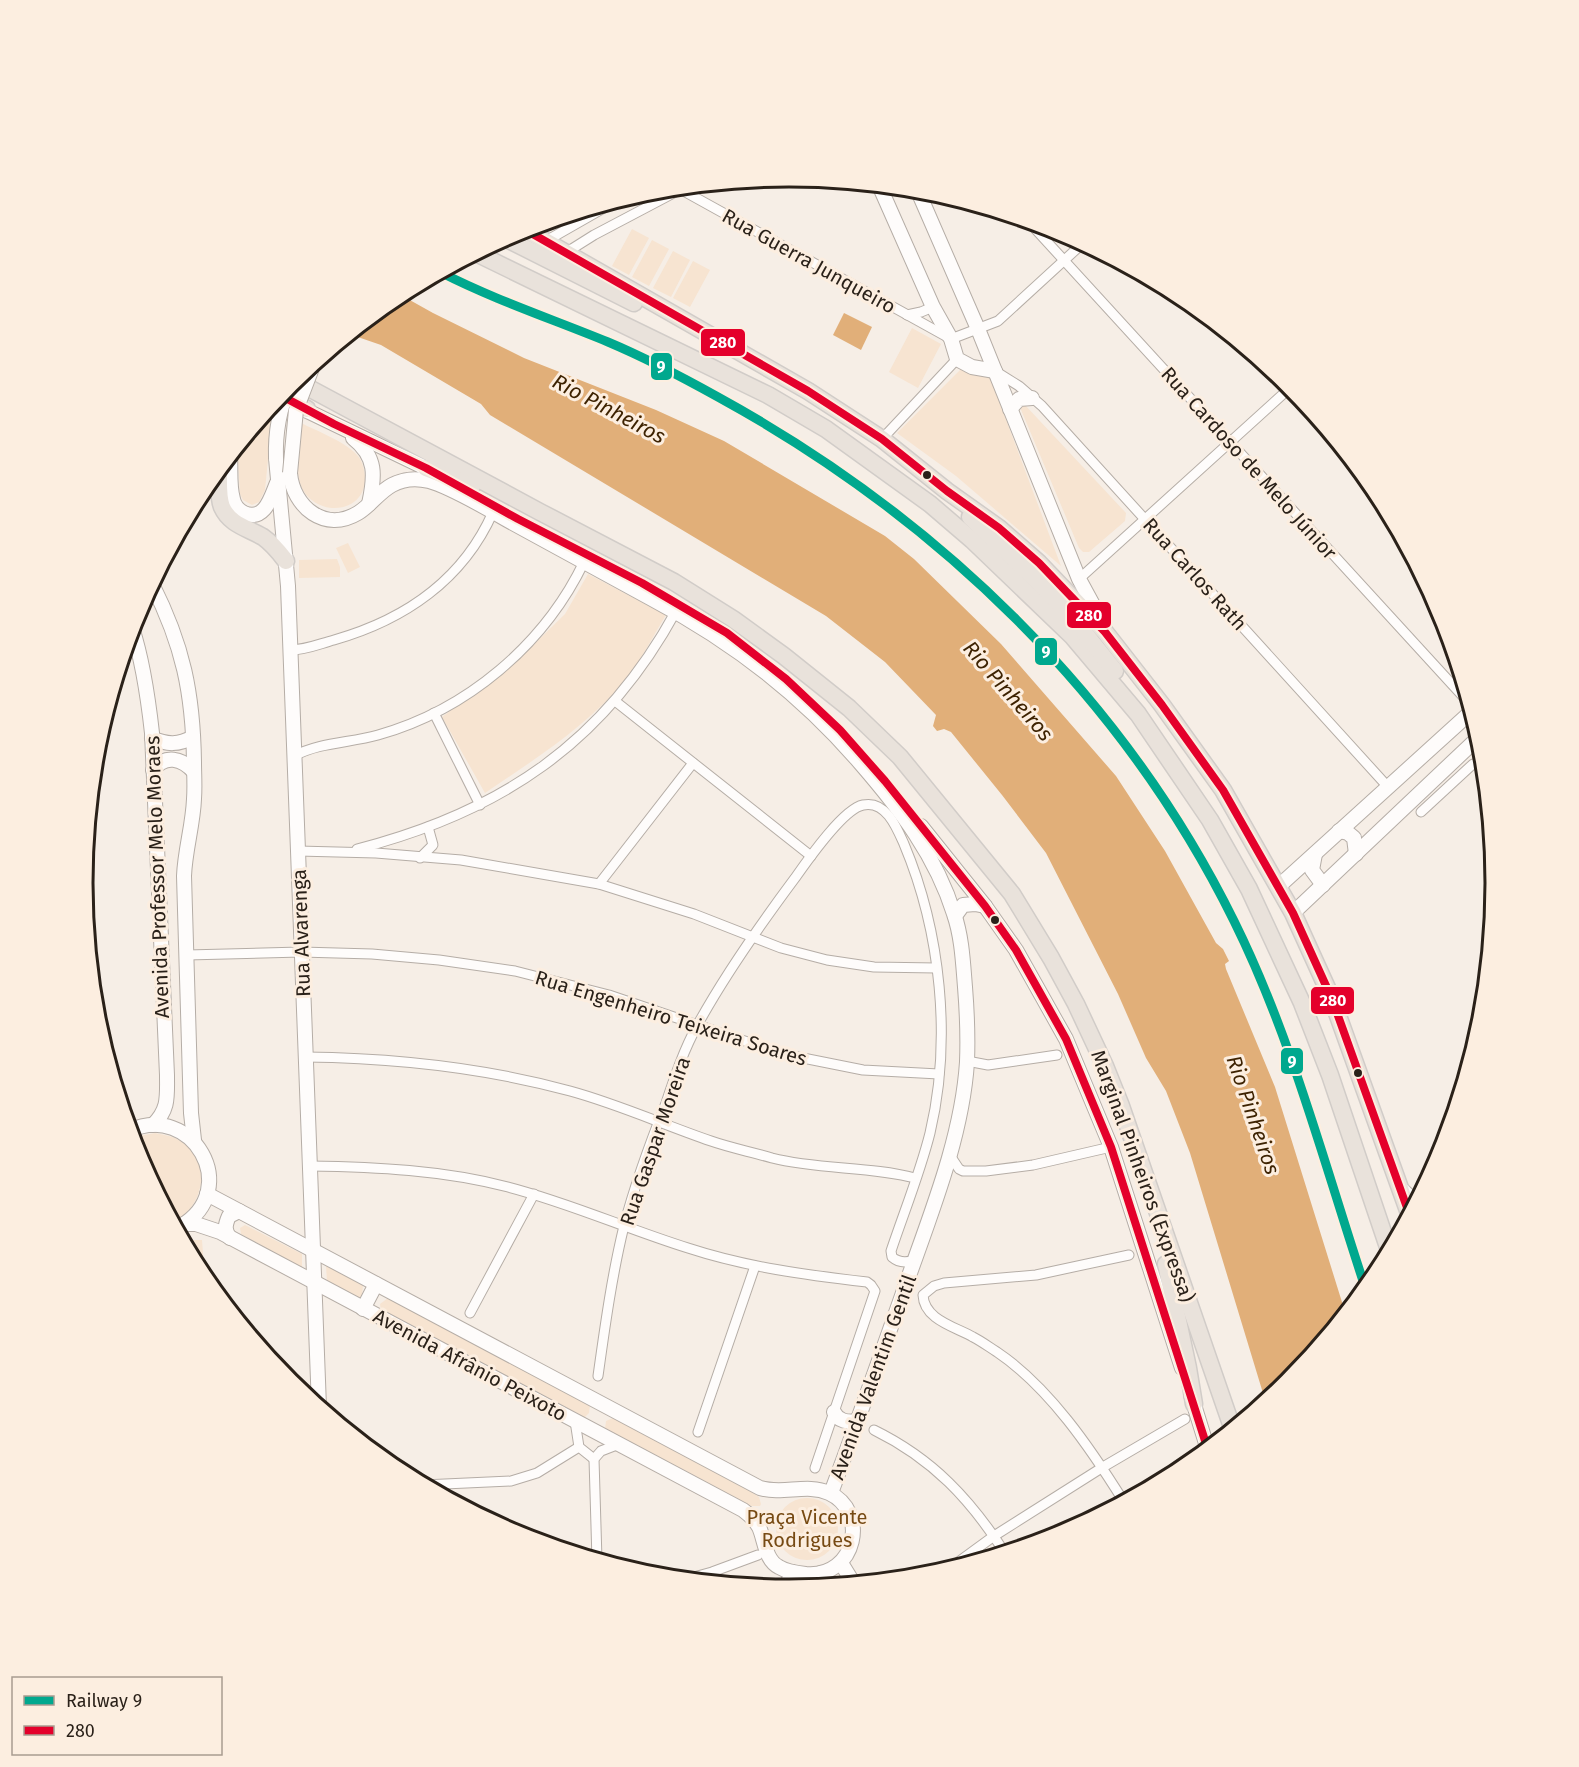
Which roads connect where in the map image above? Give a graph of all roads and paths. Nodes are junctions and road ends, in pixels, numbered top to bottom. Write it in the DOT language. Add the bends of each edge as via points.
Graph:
graph roads {
  1 [pos="883,193"];
  2 [pos="693,194"];
  3 [pos="663,199"];
  4 [pos="922,199"];
  5 [pos="589,217"];
  6 [pos="581,222"];
  7 [pos="1040,234"];
  8 [pos="536,235"];
  9 [pos="594,235"];
  10 [pos="546,241"];
  11 [pos="515,243"];
  12 [pos="1076,249"];
  13 [pos="567,252"];
  14 [pos="485,257"];
  15 [pos="1064,260"];
  16 [pos="933,307"];
  17 [pos="907,315"];
  18 [pos="694,326"];
  19 [pos="978,329"];
  20 [pos="951,339"];
  21 [pos="957,359"];
  22 [pos="995,371"];
  23 [pos="307,382"];
  24 [pos="303,385"];
  25 [pos="1284,393"];
  26 [pos="1032,398"];
  27 [pos="289,400"];
  28 [pos="286,403"];
  29 [pos="281,408"];
  30 [pos="307,409"];
  31 [pos="1010,409"];
  32 [pos="334,424"];
  33 [pos="882,440"];
  34 [pos="1231,442"];
  35 [pos="231,468"];
  36 [pos="426,468"];
  37 [pos="278,481"];
  38 [pos="220,483"];
  39 [pos="947,491"];
  40 [pos="369,505"];
  41 [pos="493,512"];
  42 [pos="540,512"];
  43 [pos="1146,520"];
  44 [pos="286,561"];
  45 [pos="584,562"];
  46 [pos="1079,579"];
  47 [pos="157,593"];
  48 [pos="676,611"];
  49 [pos="1105,632"];
  50 [pos="137,641"];
  51 [pos="290,650"];
  52 [pos="1458,691"];
  53 [pos="615,701"];
  54 [pos="434,713"];
  55 [pos="1138,714"];
  56 [pos="1465,717"];
  57 [pos="193,737"];
  58 [pos="152,738"];
  59 [pos="1472,744"];
  60 [pos="294,756"];
  61 [pos="693,763"];
  62 [pos="1475,763"];
  63 [pos="153,770"];
  64 [pos="194,771"];
  65 [pos="1388,787"];
  66 [pos="480,805"];
  67 [pos="883,810"];
  68 [pos="1422,812"];
  69 [pos="1352,820"];
  70 [pos="428,827"];
  71 [pos="1340,831"];
  72 [pos="1371,839"];
  73 [pos="433,845"];
  74 [pos="298,851"];
  75 [pos="346,852"];
  76 [pos="1315,854"];
  77 [pos="1356,854"];
  78 [pos="811,856"];
  79 [pos="420,858"];
  80 [pos="461,861"];
  81 [pos="599,884"];
  82 [pos="1323,885"];
  83 [pos="1279,886"];
  84 [pos="985,906"];
  85 [pos="1293,913"];
  86 [pos="955,916"];
  87 [pos="752,937"];
  88 [pos="302,952"];
  89 [pos="187,955"];
  90 [pos="936,968"];
  91 [pos="188,991"];
  92 [pos="162,993"];
  93 [pos="164,1021"];
  94 [pos="189,1022"];
  95 [pos="697,1026"];
  96 [pos="1057,1055"];
  97 [pos="305,1057"];
  98 [pos="967,1061"];
  99 [pos="988,1065"];
  100 [pos="939,1074"];
  101 [pos="964,1080"];
  102 [pos="658,1122"];
  103 [pos="153,1125"];
  104 [pos="138,1127"];
  105 [pos="194,1140"];
  106 [pos="1111,1147"];
  107 [pos="949,1154"];
  108 [pos="309,1166"];
  109 [pos="915,1178"];
  110 [pos="1400,1188"];
  111 [pos="207,1194"];
  112 [pos="534,1194"];
  113 [pos="1411,1198"];
  114 [pos="1407,1206"];
  115 [pos="1156,1207"];
  116 [pos="239,1211"];
  117 [pos="182,1224"];
  118 [pos="625,1225"];
  119 [pos="183,1226"];
  120 [pos="230,1238"];
  121 [pos="1386,1242"];
  122 [pos="312,1250"];
  123 [pos="1129,1255"];
  124 [pos="914,1260"];
  125 [pos="754,1266"];
  126 [pos="314,1282"];
  127 [pos="376,1284"];
  128 [pos="363,1309"];
  129 [pos="470,1313"];
  130 [pos="598,1376"];
  131 [pos="319,1396"];
  132 [pos="834,1412"];
  133 [pos="1189,1412"];
  134 [pos="575,1421"];
  135 [pos="858,1421"];
  136 [pos="1230,1422"];
  137 [pos="874,1430"];
  138 [pos="698,1432"];
  139 [pos="1204,1443"];
  140 [pos="619,1444"];
  141 [pos="579,1447"];
  142 [pos="594,1459"];
  143 [pos="1103,1467"];
  144 [pos="815,1468"];
  145 [pos="437,1484"];
  146 [pos="831,1493"];
  147 [pos="1121,1496"];
  148 [pos="994,1536"];
  149 [pos="1001,1547"];
  150 [pos="597,1552"];
  151 [pos="758,1555"];
  152 [pos="965,1557"];
  153 [pos="841,1563"];
  154 [pos="792,1572"];
  155 [pos="821,1573"];
  156 [pos="703,1574"];
  157 [pos="850,1577"];
  158 [pos="825,1579"];
  159 [pos="789,1580"];
  1 -- 16 [label="main road"];
  2 -- 17 [label="street, Rua Guerra Junqueiro"];
  3 -- 9 [label="street"];
  4 -- 19 [label="main road"];
  5 -- 6 [label="street"];
  6 -- 9 [label="street"];
  6 -- 10 [label="street"];
  7 -- 15 [label="street, Rua Cardoso de Melo Júnior"];
  8 -- 10 [label="highway"];
  9 -- 13 [label="street"];
  10 -- 13 [label="highway"];
  11 -- 18 [label="highway" via="668,319"];
  12 -- 15 [label="street"];
  13 -- 18 [label="highway"];
  14 -- 55 [label="highway" via="768,395 826,429 972,540 1073,637"];
  15 -- 19 [label="street" via="998,321"];
  15 -- 34 [label="street, Rua Cardoso de Melo Júnior"];
  16 -- 17 [label="street, Rua Guerra Junqueiro"];
  16 -- 20 [label="main road"];
  17 -- 20 [label="street, Rua Guerra Junqueiro"];
  18 -- 33 [label="highway"];
  19 -- 20 [label="street"];
  19 -- 22 [label="main road"];
  20 -- 21 [label="main road"];
  21 -- 22 [label="main road" via="972,368"];
  21 -- 33 [label="street"];
  22 -- 26 [label="street, Rua Carlos Rath"];
  22 -- 31 [label="main road"];
  23 -- 40 [label="main road, Avenida Valentim Gentil, bridge" via="296,410 290,473 293,492 300,504 319,516 345,519"];
  24 -- 42 [label="highway, Marginal Pinheiros (Expressa)"];
  25 -- 34 [label="street"];
  26 -- 31 [label="main road" via="1019,399"];
  26 -- 43 [label="street, Rua Carlos Rath"];
  27 -- 30 [label="highway"];
  28 -- 30 [label="main road"];
  29 -- 37 [label="main road, Rua Alvarenga, bridge" via="276,458"];
  30 -- 32 [label="main road"];
  31 -- 46 [label="main road"];
  32 -- 36 [label="main road"];
  32 -- 40 [label="main road" via="360,444 370,458 373,480"];
  33 -- 39 [label="highway"];
  34 -- 43 [label="street"];
  34 -- 52 [label="street, Rua Cardoso de Melo Júnior"];
  35 -- 37 [label="main road" via="232,497 244,513 263,511"];
  36 -- 42 [label="highway"];
  36 -- 84 [label="main road" via="642,583 727,633 777,672 848,739"];
  37 -- 44 [label="main road, Rua Alvarenga"];
  38 -- 44 [label="highway" via="221,505 227,516 274,545"];
  39 -- 49 [label="highway" via="1039,563"];
  39 -- 55 [label="highway" via="1070,615 1124,685"];
  40 -- 41 [label="main road, Avenida Valentim Gentil" via="392,485 414,479 437,484"];
  41 -- 45 [label="main road, Avenida Valentim Gentil"];
  41 -- 51 [label="street" via="472,550 449,576 403,613 355,634 306,650"];
  42 -- 115 [label="highway, Marginal Pinheiros (Expressa)" via="674,582 733,619 849,708 900,757 1012,894 1051,958 1105,1066"];
  43 -- 46 [label="street"];
  43 -- 65 [label="street, Rua Carlos Rath"];
  44 -- 51 [label="main road, Rua Alvarenga"];
  45 -- 48 [label="main road, Avenida Valentim Gentil"];
  45 -- 54 [label="street" via="554,614 518,654 476,688"];
  46 -- 49 [label="main road"];
  47 -- 57 [label="main road, Avenida Professor Melo Moraes" via="182,656"];
  48 -- 53 [label="street" via="648,659"];
  48 -- 86 [label="main road, Avenida Valentim Gentil" via="762,668 843,743 920,838"];
  49 -- 83 [label="highway" via="1223,790"];
  50 -- 58 [label="main road, Avenida Professor Melo Moraes"];
  51 -- 60 [label="main road, Rua Alvarenga"];
  53 -- 61 [label="street"];
  53 -- 66 [label="street" via="557,756"];
  54 -- 60 [label="street" via="380,734 310,748"];
  54 -- 66 [label="street"];
  55 -- 121 [label="highway" via="1210,820 1274,942 1330,1075"];
  56 -- 65 [label="main road"];
  57 -- 58 [label="main road" via="173,744"];
  57 -- 64 [label="main road, Avenida Professor Melo Moraes"];
  58 -- 63 [label="main road, Avenida Professor Melo Moraes"];
  59 -- 72 [label="main road"];
  60 -- 74 [label="main road, Rua Alvarenga"];
  61 -- 78 [label="street"];
  61 -- 81 [label="street"];
  62 -- 68 [label="street"];
  63 -- 64 [label="main road" via="172,759 183,761"];
  63 -- 92 [label="main road, Avenida Professor Melo Moraes"];
  64 -- 89 [label="main road, Avenida Professor Melo Moraes" via="194,807 184,869"];
  65 -- 69 [label="main road"];
  66 -- 70 [label="street"];
  67 -- 78 [label="street, Rua Gaspar Moreira" via="870,804 853,809"];
  67 -- 90 [label="street, Avenida Valentim Gentil" via="899,834 914,870 926,909"];
  69 -- 71 [label="main road"];
  69 -- 72 [label="main road" via="1356,832"];
  70 -- 73 [label="street"];
  70 -- 75 [label="street"];
  71 -- 76 [label="main road"];
  71 -- 77 [label="main road" via="1354,838"];
  72 -- 77 [label="main road"];
  73 -- 79 [label="street"];
  73 -- 80 [label="street"];
  74 -- 75 [label="street"];
  74 -- 88 [label="main road, Rua Alvarenga"];
  75 -- 79 [label="street"];
  76 -- 82 [label="main road" via="1312,870"];
  76 -- 83 [label="main road"];
  77 -- 82 [label="main road"];
  78 -- 87 [label="street, Rua Gaspar Moreira"];
  79 -- 80 [label="street"];
  80 -- 81 [label="street"];
  81 -- 87 [label="street"];
  82 -- 85 [label="main road"];
  83 -- 85 [label="highway"];
  84 -- 86 [label="main road" via="963,905"];
  84 -- 106 [label="main road" via="1016,950 1066,1039"];
  85 -- 110 [label="highway" via="1332,999"];
  86 -- 98 [label="main road, Avenida Valentim Gentil" via="964,982"];
  87 -- 90 [label="street" via="827,960 874,967"];
  87 -- 95 [label="street, Rua Gaspar Moreira"];
  88 -- 89 [label="street, Rua Engenheiro Teixeira Soares"];
  88 -- 95 [label="street, Rua Engenheiro Teixeira Soares" via="372,954 515,971 609,995"];
  88 -- 97 [label="main road, Rua Alvarenga"];
  89 -- 91 [label="main road, Avenida Professor Melo Moraes"];
  90 -- 100 [label="street, Avenida Valentim Gentil" via="942,1043"];
  91 -- 92 [label="main road" via="177,1001"];
  91 -- 94 [label="main road, Avenida Professor Melo Moraes"];
  92 -- 93 [label="main road, Avenida Professor Melo Moraes"];
  93 -- 94 [label="main road" via="177,1016"];
  93 -- 103 [label="main road, Avenida Professor Melo Moraes" via="166,1103 163,1115"];
  94 -- 105 [label="main road, Avenida Professor Melo Moraes"];
  95 -- 100 [label="street, Rua Engenheiro Teixeira Soares" via="824,1064"];
  95 -- 102 [label="street, Rua Gaspar Moreira"];
  96 -- 99 [label="street"];
  97 -- 102 [label="street" via="436,1064 505,1076 617,1105"];
  97 -- 108 [label="main road, Rua Alvarenga"];
  98 -- 99 [label="street"];
  98 -- 101 [label="main road, Avenida Valentim Gentil"];
  99 -- 101 [label="street"];
  100 -- 109 [label="street, Avenida Valentim Gentil" via="930,1132"];
  101 -- 107 [label="main road, Avenida Valentim Gentil"];
  102 -- 109 [label="street" via="713,1142 776,1158"];
  102 -- 118 [label="street, Rua Gaspar Moreira"];
  103 -- 104 [label="main road"];
  103 -- 105 [label="main road" via="169,1127"];
  105 -- 111 [label="main road" via="208,1165"];
  106 -- 107 [label="street" via="986,1171 963,1171"];
  106 -- 133 [label="main road"];
  107 -- 124 [label="main road, Avenida Valentim Gentil"];
  108 -- 112 [label="street" via="421,1172"];
  108 -- 122 [label="main road, Rua Alvarenga"];
  109 -- 124 [label="street, Avenida Valentim Gentil" via="891,1251 896,1261"];
  110 -- 113 [label="main road"];
  110 -- 114 [label="highway"];
  111 -- 116 [label="main road, Avenida Afrânio Peixoto"];
  111 -- 117 [label="main road" via="198,1211"];
  112 -- 118 [label="street"];
  112 -- 129 [label="street"];
  115 -- 133 [label="highway" via="1188,1368"];
  115 -- 136 [label="highway, Marginal Pinheiros (Expressa)"];
  116 -- 120 [label="main road" via="229,1216 226,1224"];
  116 -- 122 [label="main road, Avenida Afrânio Peixoto"];
  118 -- 125 [label="street"];
  118 -- 130 [label="street, Rua Gaspar Moreira"];
  119 -- 120 [label="main road, Avenida Afrânio Peixoto" via="204,1226"];
  120 -- 126 [label="main road, Avenida Afrânio Peixoto"];
  122 -- 126 [label="main road, Rua Alvarenga"];
  122 -- 127 [label="main road, Avenida Afrânio Peixoto"];
  123 -- 143 [label="street" via="1036,1275 944,1283 924,1295 927,1309 937,1318 1000,1354 1026,1377"];
  124 -- 135 [label="main road, Avenida Valentim Gentil"];
  125 -- 132 [label="street, Avenida Valentim Gentil" via="867,1282 875,1291"];
  125 -- 138 [label="street"];
  126 -- 128 [label="main road, Avenida Afrânio Peixoto"];
  126 -- 131 [label="main road, Rua Alvarenga"];
  127 -- 128 [label="main road"];
  127 -- 146 [label="main road, Avenida Afrânio Peixoto" via="748,1482 769,1491 814,1488"];
  128 -- 134 [label="main road, Avenida Afrânio Peixoto"];
  132 -- 135 [label="main road" via="843,1420"];
  132 -- 144 [label="street, Avenida Valentim Gentil"];
  133 -- 139 [label="main road"];
  133 -- 143 [label="street"];
  134 -- 140 [label="main road, Avenida Afrânio Peixoto"];
  134 -- 141 [label="street"];
  135 -- 146 [label="main road, Avenida Valentim Gentil"];
  137 -- 148 [label="street" via="902,1445 946,1478"];
  140 -- 142 [label="street"];
  140 -- 154 [label="main road, Avenida Afrânio Peixoto" via="740,1508 753,1518 771,1560"];
  141 -- 142 [label="street"];
  141 -- 145 [label="street" via="537,1473 510,1481"];
  142 -- 150 [label="street"];
  143 -- 147 [label="street"];
  143 -- 148 [label="street"];
  146 -- 153 [label="main road" via="847,1509 852,1525 849,1552"];
  148 -- 149 [label="street"];
  148 -- 152 [label="street"];
  151 -- 156 [label="street"];
  153 -- 155 [label="main road"];
  153 -- 157 [label="main road"];
  154 -- 155 [label="main road"];
  154 -- 159 [label="main road"];
  155 -- 158 [label="main road"];
}
